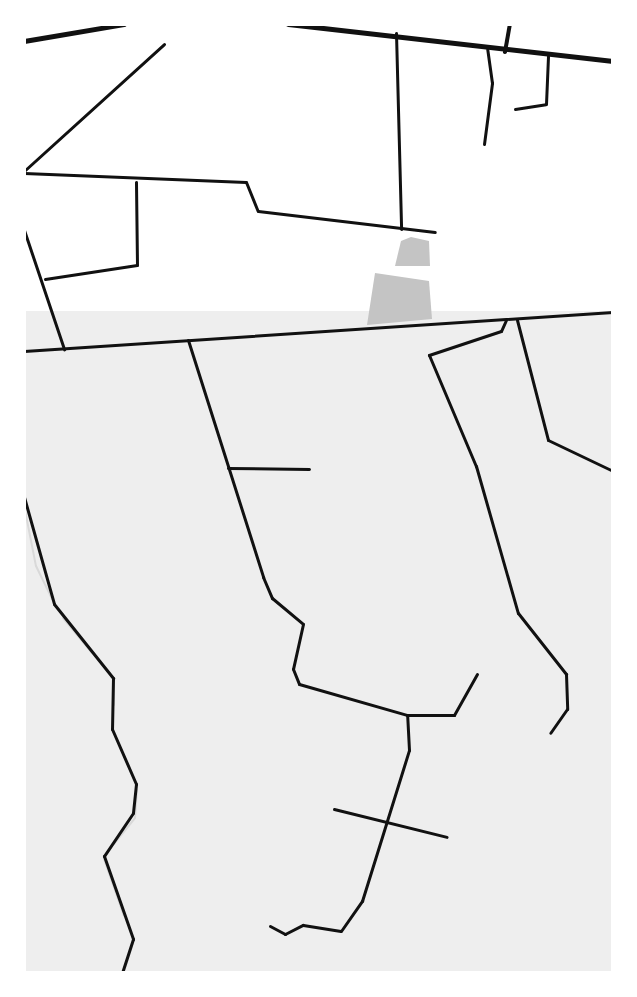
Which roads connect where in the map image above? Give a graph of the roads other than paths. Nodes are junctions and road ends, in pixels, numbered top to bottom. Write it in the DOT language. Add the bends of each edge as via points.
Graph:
graph roads {
  1 [pos="124,24"];
  2 [pos="288,24"];
  3 [pos="510,24"];
  4 [pos="396,33"];
  5 [pos="24,41"];
  6 [pos="164,44"];
  7 [pos="487,49"];
  8 [pos="505,52"];
  9 [pos="548,56"];
  10 [pos="613,61"];
  11 [pos="515,109"];
  12 [pos="484,144"];
  13 [pos="24,172"];
  14 [pos="136,182"];
  15 [pos="401,229"];
  16 [pos="24,230"];
  17 [pos="435,232"];
  18 [pos="45,279"];
  19 [pos="613,312"];
  20 [pos="506,320"];
  21 [pos="517,320"];
  22 [pos="188,340"];
  23 [pos="64,349"];
  24 [pos="24,351"];
  25 [pos="228,468"];
  26 [pos="309,469"];
  27 [pos="613,471"];
  28 [pos="24,497"];
  29 [pos="477,674"];
  30 [pos="407,715"];
  31 [pos="550,733"];
  32 [pos="334,809"];
  33 [pos="385,820"];
  34 [pos="447,837"];
  35 [pos="270,926"];
  36 [pos="122,973"];
  1 -- 5 [label="main road"];
  2 -- 4 [label="main road"];
  3 -- 8 [label="street"];
  4 -- 7 [label="main road"];
  4 -- 15 [label="street"];
  6 -- 13 [label="street"];
  7 -- 8 [label="main road"];
  7 -- 12 [label="street"];
  8 -- 9 [label="main road"];
  9 -- 10 [label="main road"];
  9 -- 11 [label="street" via="546,104"];
  13 -- 14 [label="street"];
  14 -- 15 [label="street" via="246,182 258,211"];
  14 -- 18 [label="street" via="137,265"];
  15 -- 17 [label="street"];
  16 -- 18 [label="street"];
  18 -- 23 [label="street"];
  19 -- 21 [label="street"];
  20 -- 21 [label="street"];
  20 -- 22 [label="street"];
  20 -- 31 [label="street" via="501,331 429,355 476,466 518,613 566,674 567,709"];
  21 -- 27 [label="street" via="548,440"];
  22 -- 23 [label="street"];
  22 -- 25 [label="street"];
  23 -- 24 [label="street"];
  25 -- 26 [label="street"];
  25 -- 30 [label="street" via="272,598 303,624 293,669 299,684"];
  28 -- 36 [label="street" via="54,604 113,678 112,729 136,784 133,813 104,856 133,939"];
  29 -- 30 [label="street" via="454,715"];
  30 -- 33 [label="street" via="409,750"];
  32 -- 33 [label="street"];
  33 -- 34 [label="street"];
  33 -- 35 [label="street" via="362,901 341,931 303,925 285,934"];
}
